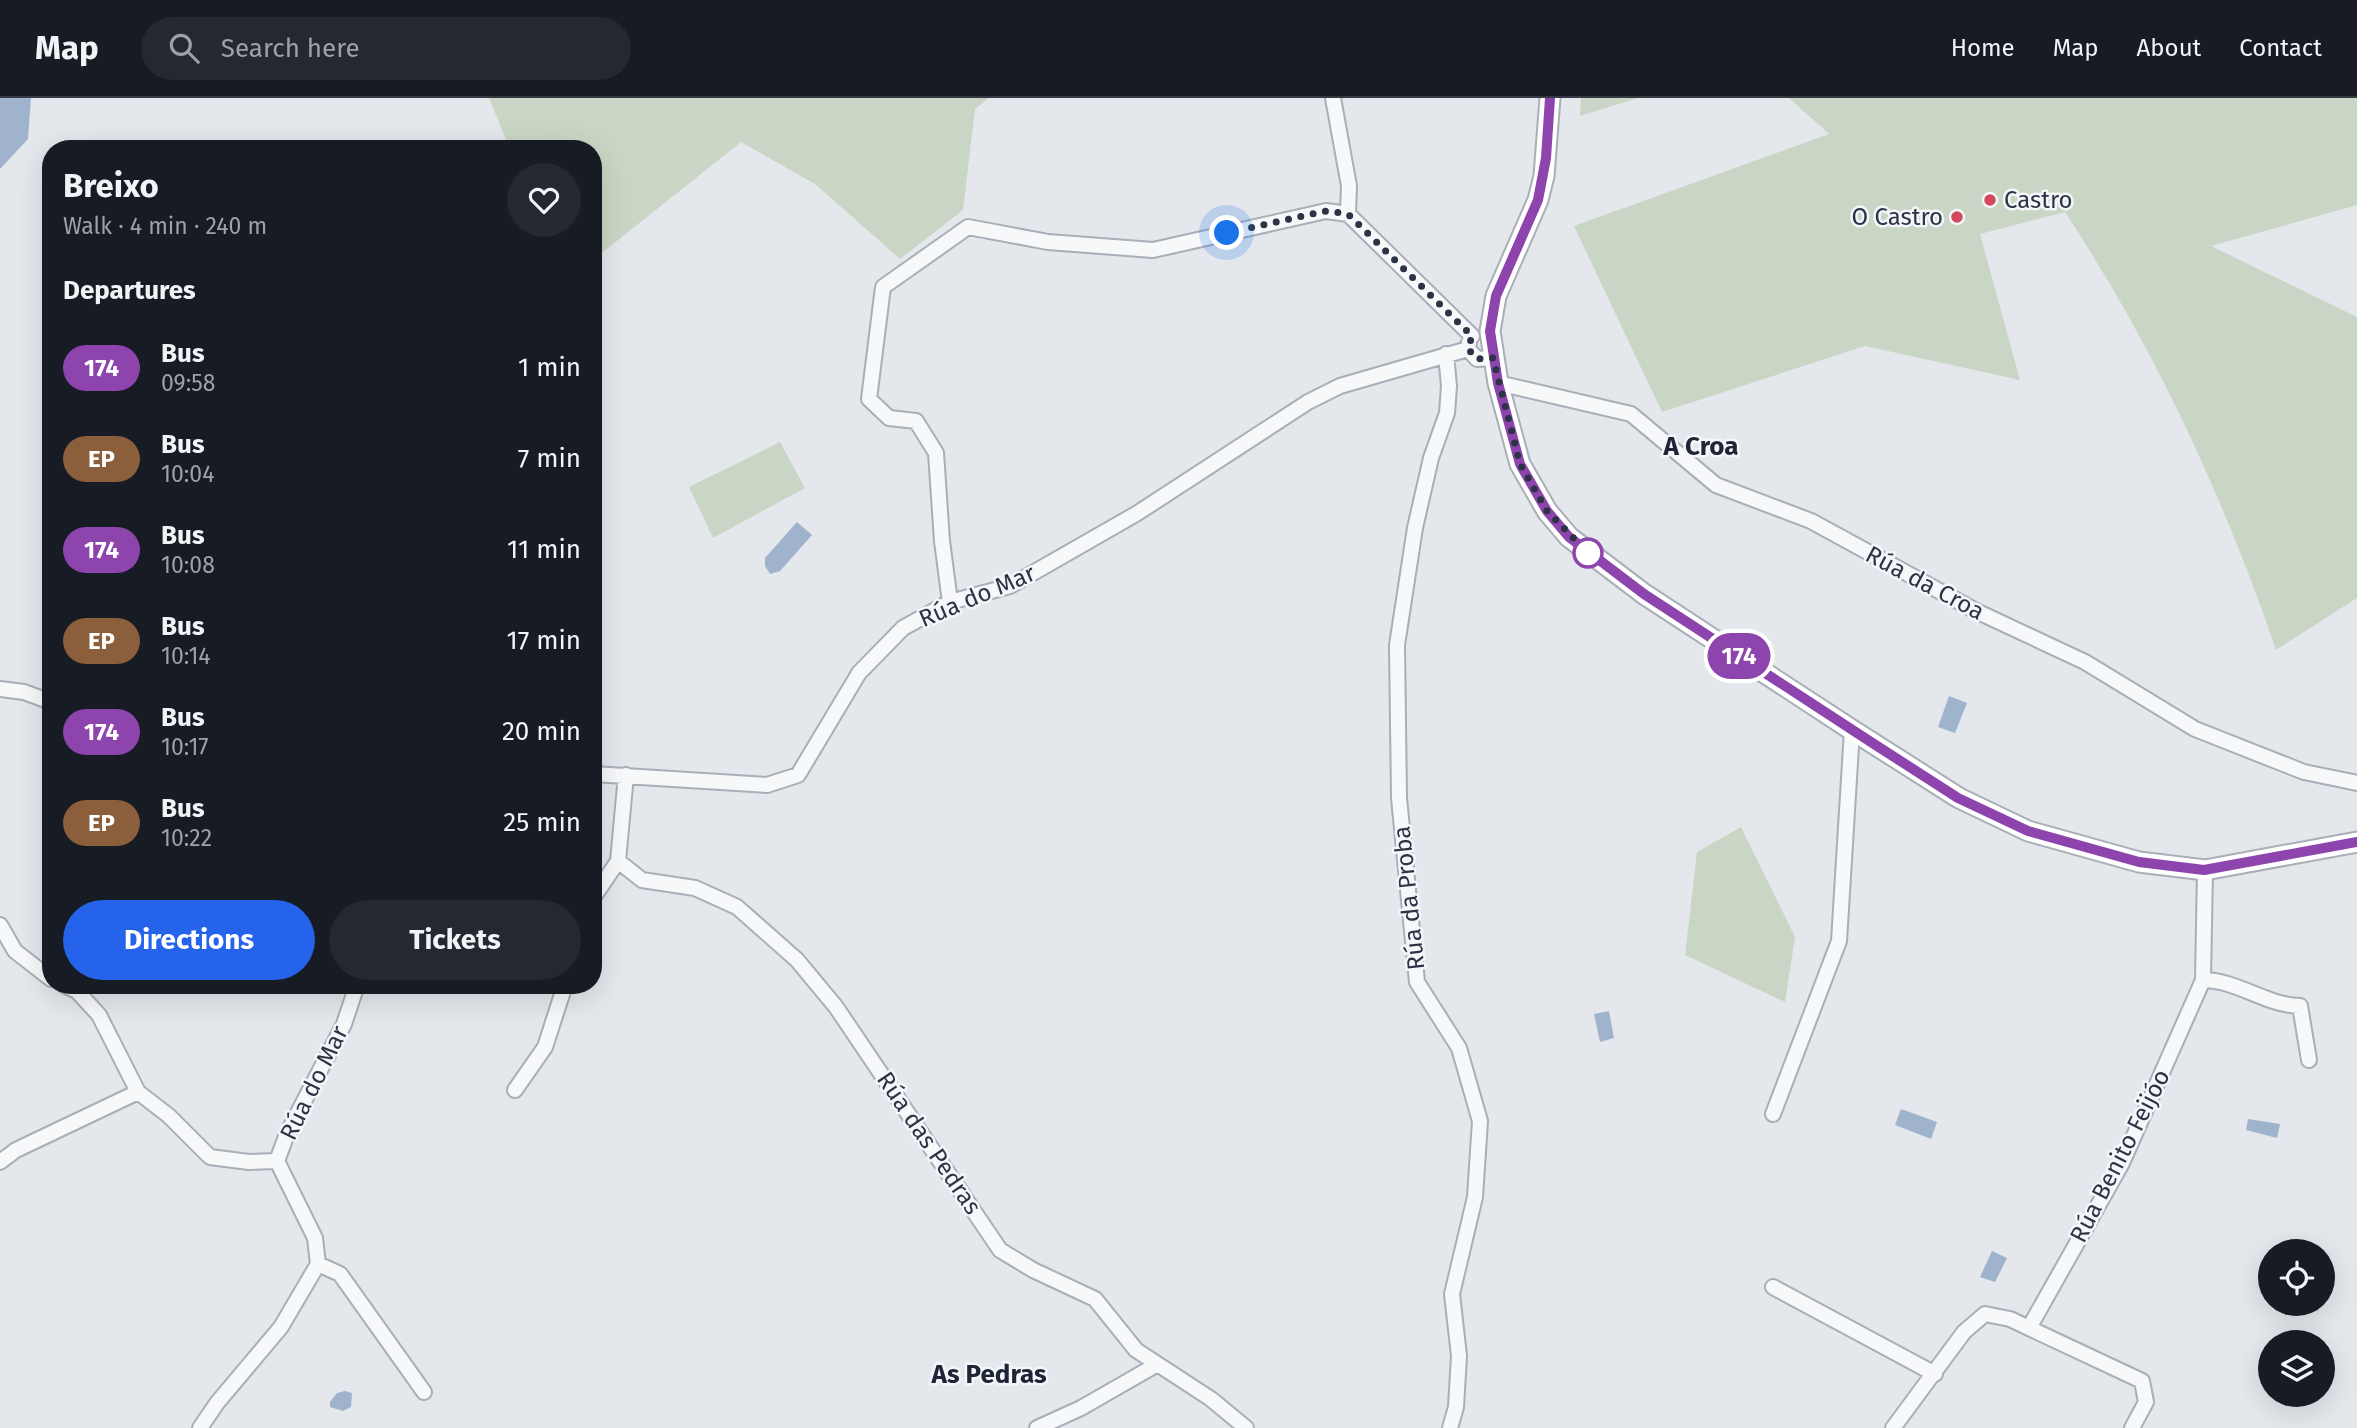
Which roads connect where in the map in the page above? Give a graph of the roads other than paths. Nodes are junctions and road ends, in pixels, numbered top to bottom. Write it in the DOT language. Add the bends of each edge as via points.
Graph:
graph roads {
  1 [pos="1333,98"];
  2 [pos="1550,98"];
  3 [pos="1348,214"];
  4 [pos="1477,338"];
  5 [pos="1446,354"];
  6 [pos="1493,358"];
  7 [pos="1498,383"];
  8 [pos="950,602"];
  9 [pos="0,689"];
  10 [pos="42,699"];
  11 [pos="1852,730"];
  12 [pos="602,774"];
  13 [pos="626,775"];
  14 [pos="2357,783"];
  15 [pos="2357,842"];
  16 [pos="618,860"];
  17 [pos="2204,870"];
  18 [pos="602,884"];
  19 [pos="0,925"];
  20 [pos="42,972"];
  21 [pos="2203,980"];
  22 [pos="80,994"];
  23 [pos="354,994"];
  24 [pos="562,994"];
  25 [pos="2309,1060"];
  26 [pos="515,1090"];
  27 [pos="138,1092"];
  28 [pos="1773,1114"];
  29 [pos="277,1161"];
  30 [pos="0,1162"];
  31 [pos="318,1264"];
  32 [pos="1773,1287"];
  33 [pos="2029,1328"];
  34 [pos="1156,1365"];
  35 [pos="1935,1374"];
  36 [pos="424,1392"];
  37 [pos="200,1428"];
  38 [pos="1038,1428"];
  39 [pos="1246,1428"];
  40 [pos="1450,1428"];
  41 [pos="1893,1428"];
  42 [pos="2132,1428"];
  1 -- 3 [label="street" via="1349,186"];
  2 -- 4 [label="main road" via="1538,200"];
  3 -- 4 [label="street"];
  3 -- 8 [label="street" via="1326,211 1153,250 1048,242 968,227 883,286 869,399 889,418 916,421 936,453"];
  4 -- 5 [label="street, Rúa do Mar"];
  4 -- 6 [label="main road"];
  4 -- 6 [label="street" via="1477,359"];
  5 -- 8 [label="street, Rúa do Mar" via="1372,374 1308,402 1136,514 1010,586"];
  5 -- 40 [label="street, Rúa da Proba" via="1447,413 1415,528 1397,645 1399,798 1417,982 1459,1048 1480,1121 1475,1197 1452,1294 1459,1356"];
  6 -- 7 [label="main road"];
  7 -- 11 [label="main road" via="1520,464 1547,511 1569,537 1644,594"];
  7 -- 14 [label="street, Rúa da Croa" via="1631,414 1716,485 1811,521 1976,611 2085,662 2195,729 2304,772"];
  8 -- 13 [label="street, Rúa do Mar" via="903,628 859,673 798,775 767,785"];
  9 -- 10 [label="street"];
  11 -- 17 [label="main road" via="1958,798 2028,831 2139,862"];
  11 -- 28 [label="street" via="1839,941"];
  12 -- 13 [label="street, Rúa do Mar"];
  13 -- 16 [label="street"];
  15 -- 17 [label="main road"];
  16 -- 18 [label="street"];
  16 -- 34 [label="street, Rúa das Pedras" via="642,880 695,888 737,907 797,960 851,1028 1000,1250 1095,1299 1136,1350"];
  17 -- 21 [label="street, Rúa Benito Feijóo"];
  19 -- 20 [label="street" via="15,951"];
  21 -- 25 [label="street" via="2219,980 2280,1006 2300,1006"];
  21 -- 33 [label="street, Rúa Benito Feijóo" via="2122,1163"];
  22 -- 27 [label="street" via="99,1016"];
  23 -- 29 [label="street, Rúa do Mar"];
  24 -- 26 [label="street" via="545,1047"];
  27 -- 29 [label="street" via="210,1157 249,1163"];
  27 -- 30 [label="street"];
  29 -- 31 [label="street, Rúa do Mar" via="315,1238"];
  31 -- 36 [label="street" via="340,1274"];
  31 -- 37 [label="street" via="281,1327"];
  32 -- 35 [label="street"];
  33 -- 35 [label="street" via="1985,1314 1964,1332"];
  33 -- 42 [label="street" via="2142,1381 2146,1402"];
  34 -- 38 [label="street"];
  34 -- 39 [label="street, Rúa das Pedras" via="1211,1399"];
  35 -- 41 [label="street"];
}
